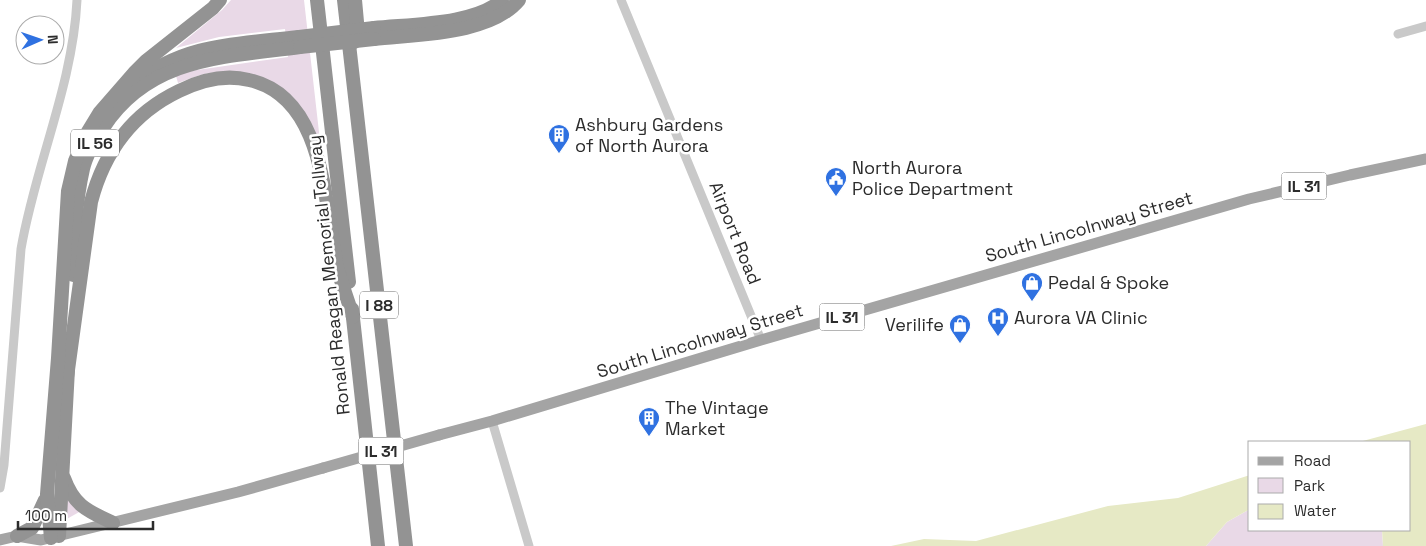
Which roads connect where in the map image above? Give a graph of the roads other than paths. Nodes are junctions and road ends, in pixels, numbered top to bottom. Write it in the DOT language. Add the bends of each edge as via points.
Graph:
graph roads {
  1 [pos="77,0"];
  2 [pos="220,0"];
  3 [pos="317,0"];
  4 [pos="344,0"];
  5 [pos="355,0"];
  6 [pos="502,0"];
  7 [pos="519,0"];
  8 [pos="620,0"];
  9 [pos="1426,26"];
  10 [pos="374,34"];
  11 [pos="1398,34"];
  12 [pos="299,42"];
  13 [pos="351,65"];
  14 [pos="100,112"];
  15 [pos="1426,159"];
  16 [pos="353,317"];
  17 [pos="761,340"];
  18 [pos="67,377"];
  19 [pos="492,421"];
  20 [pos="63,472"];
  21 [pos="0,488"];
  22 [pos="47,494"];
  23 [pos="113,523"];
  24 [pos="17,536"];
  25 [pos="0,540"];
  26 [pos="46,540"];
  27 [pos="378,546"];
  28 [pos="406,546"];
  29 [pos="529,546"];
  1 -- 21 [label="street" via="70,54 23,241"];
  2 -- 14 [label="highway, IL 56" via="146,61"];
  3 -- 16 [label="highway, Ronald Reagan Memorial Tollway / I 88"];
  4 -- 13 [label="highway, I 88"];
  5 -- 13 [label="highway" via="357,22"];
  6 -- 10 [label="highway" via="478,13 455,20"];
  7 -- 10 [label="highway, IL 56" via="493,20 468,28"];
  8 -- 17 [label="street, Airport Road"];
  9 -- 11 [label="street"];
  10 -- 12 [label="highway, IL 56, bridge"];
  12 -- 14 [label="highway" via="219,46 171,60 148,73"];
  12 -- 18 [label="highway, IL 56" via="177,68 130,96 112,115 83,167 76,208"];
  13 -- 28 [label="highway, I 88"];
  14 -- 22 [label="highway, IL 56" via="74,161 68,191"];
  15 -- 17 [label="main road, South Lincolnway Street / IL 31" via="1249,199"];
  16 -- 18 [label="highway" via="338,267 316,154 300,116 288,101 260,83 241,78 208,80 156,104 137,119 107,158 91,202"];
  16 -- 27 [label="highway, Ronald Reagan Memorial Tollway / I 88"];
  17 -- 19 [label="main road, South Lincolnway Street / IL 31"];
  18 -- 20 [label="highway, IL 56"];
  19 -- 23 [label="main road, South Lincolnway Street / IL 31, bridge" via="238,492"];
  19 -- 29 [label="street"];
  20 -- 23 [label="highway, IL 56" via="75,500 86,510"];
  20 -- 26 [label="highway"];
  22 -- 24 [label="highway" via="32,528"];
  22 -- 26 [label="highway, IL 56"];
  23 -- 26 [label="main road, South Lincolnway Street / IL 31"];
  24 -- 25 [label="main road, South Lincolnway Street / IL 31"];
  24 -- 26 [label="main road, South Lincolnway Street / IL 31"];
}
